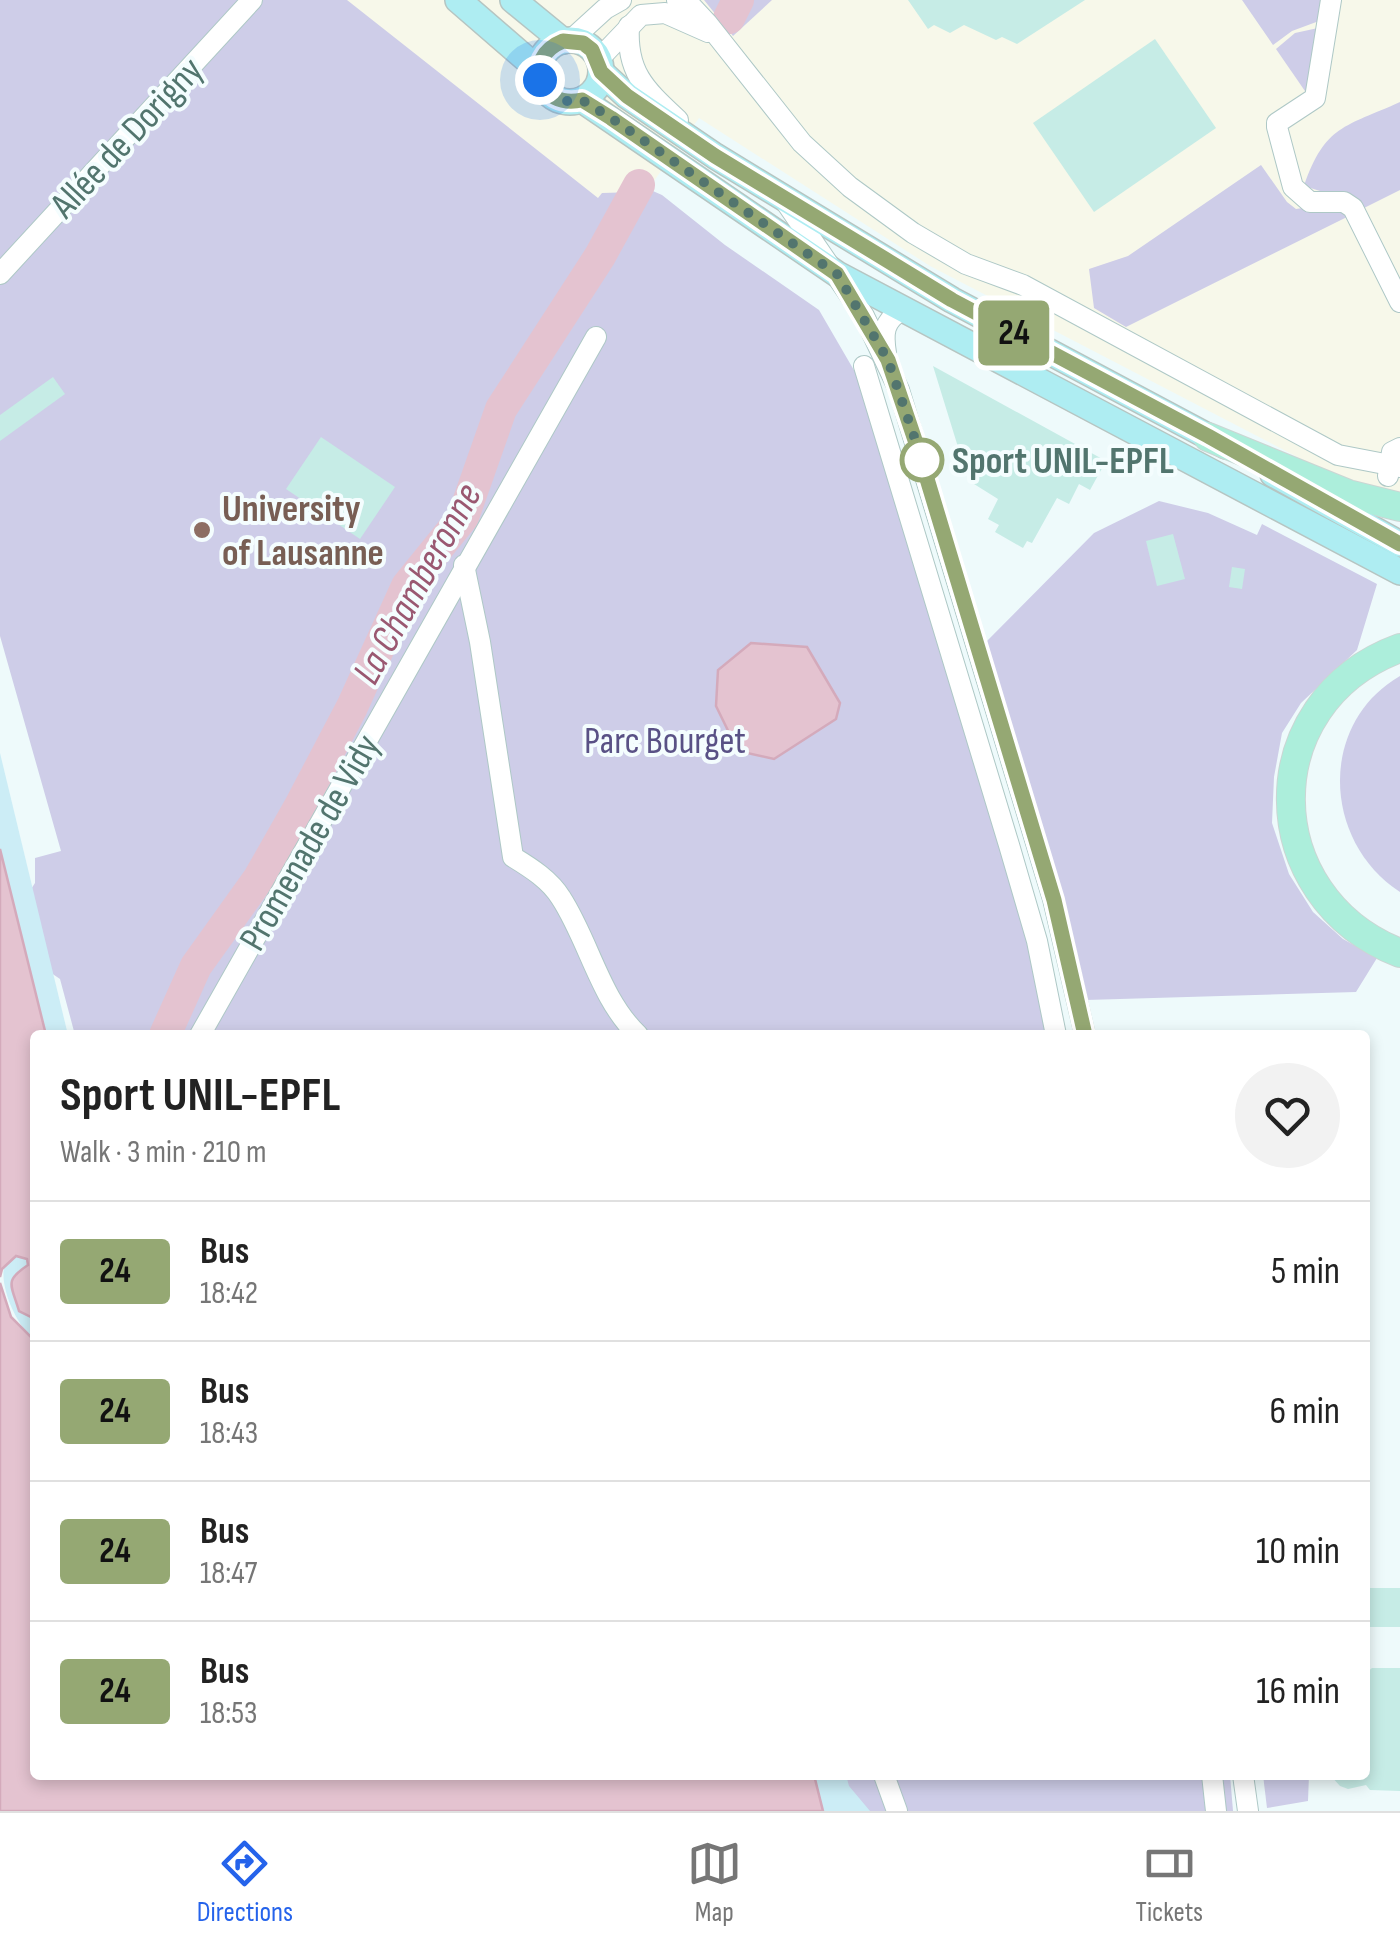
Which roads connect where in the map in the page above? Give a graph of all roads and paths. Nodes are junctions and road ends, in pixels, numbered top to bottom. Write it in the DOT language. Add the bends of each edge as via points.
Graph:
graph roads {
  1 [pos="252,0"];
  2 [pos="458,0"];
  3 [pos="621,0"];
  4 [pos="677,0"];
  5 [pos="1332,0"];
  6 [pos="520,6"];
  7 [pos="629,26"];
  8 [pos="715,36"];
  9 [pos="567,41"];
  10 [pos="600,66"];
  11 [pos="539,70"];
  12 [pos="582,100"];
  13 [pos="715,156"];
  14 [pos="784,198"];
  15 [pos="0,274"];
  16 [pos="837,274"];
  17 [pos="1400,302"];
  18 [pos="902,310"];
  19 [pos="596,336"];
  20 [pos="888,360"];
  21 [pos="864,366"];
  22 [pos="1208,436"];
  23 [pos="1400,448"];
  24 [pos="1393,470"];
  25 [pos="1400,508"];
  26 [pos="1400,544"];
  27 [pos="464,565"];
  28 [pos="1400,572"];
  29 [pos="1400,648"];
  30 [pos="1400,952"];
  31 [pos="203,1030"];
  32 [pos="634,1030"];
  33 [pos="1055,1030"];
  34 [pos="1084,1030"];
  35 [pos="886,1780"];
  36 [pos="1213,1780"];
  37 [pos="1244,1780"];
  38 [pos="897,1811"];
  39 [pos="1216,1811"];
  40 [pos="1248,1811"];
  1 -- 15 [label="street, Allée de Dorigny"];
  2 -- 11 [label="main road"];
  3 -- 9 [label="street"];
  4 -- 8 [label="street" via="693,8"];
  5 -- 17 [label="street" via="1315,98 1276,123 1294,187 1310,202 1352,208"];
  6 -- 9 [label="main road"];
  7 -- 8 [label="street" via="641,15 665,13"];
  7 -- 10 [label="street"];
  7 -- 13 [label="street" via="639,80"];
  8 -- 24 [label="street" via="802,142 913,233 1338,455"];
  9 -- 10 [label="main road" via="583,43"];
  9 -- 11 [label="main road" via="549,48"];
  10 -- 12 [label="main road" via="592,93"];
  10 -- 13 [label="main road" via="627,96"];
  11 -- 12 [label="main road" via="552,97"];
  12 -- 16 [label="main road"];
  13 -- 14 [label="main road"];
  14 -- 16 [label="street"];
  14 -- 22 [label="main road" via="952,300"];
  16 -- 18 [label="main road"];
  16 -- 20 [label="street"];
  18 -- 20 [label="street" via="887,322"];
  18 -- 28 [label="main road"];
  19 -- 27 [label="street, Promenade de Vidy"];
  20 -- 34 [label="street" via="1054,900"];
  21 -- 33 [label="street" via="1037,941"];
  22 -- 25 [label="highway" via="1348,494"];
  22 -- 26 [label="main road"];
  23 -- 24 [label="street" via="1392,452"];
  27 -- 31 [label="street, Promenade de Vidy"];
  27 -- 32 [label="street" via="514,857 560,895 611,999"];
  29 -- 30 [label="highway" via="1358,669 1318,710 1297,753 1291,798 1297,846 1318,890 1350,926"];
  35 -- 38 [label="street"];
  36 -- 39 [label="street"];
  37 -- 40 [label="street"];
}
